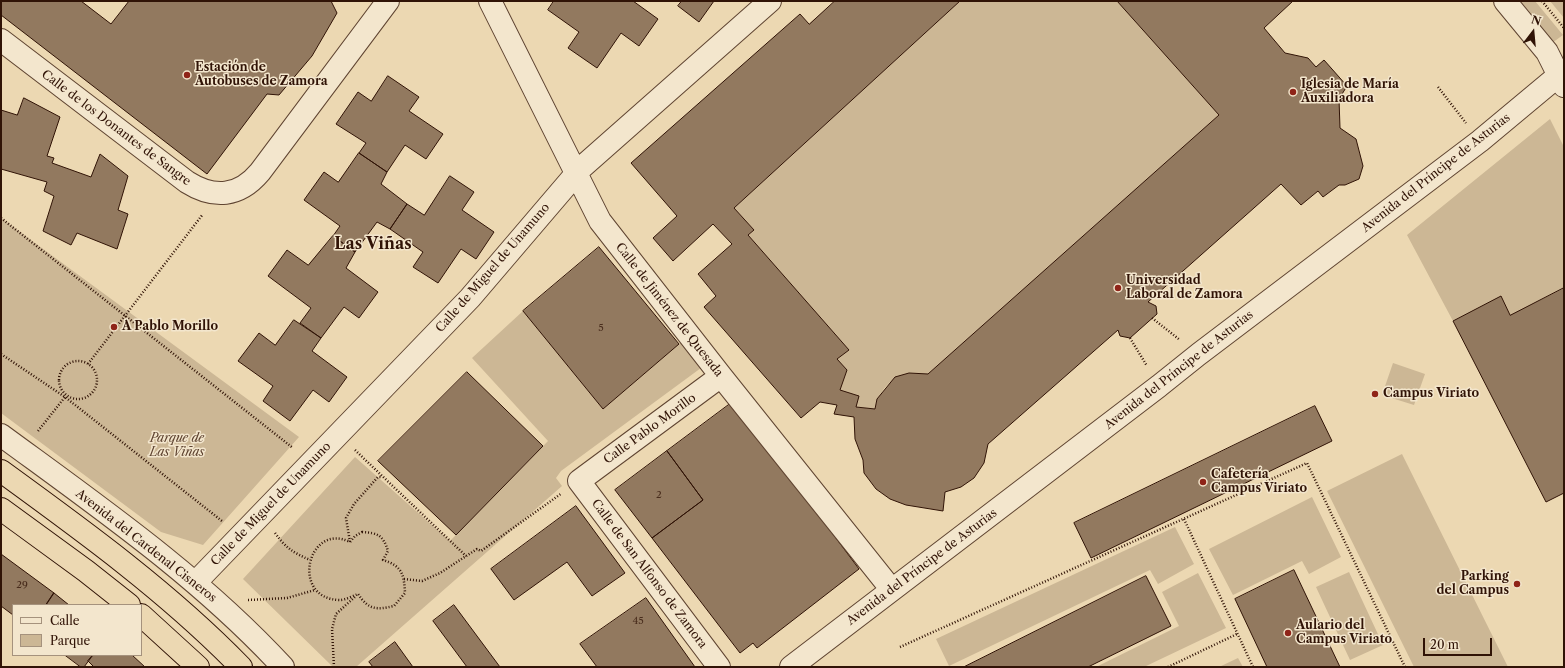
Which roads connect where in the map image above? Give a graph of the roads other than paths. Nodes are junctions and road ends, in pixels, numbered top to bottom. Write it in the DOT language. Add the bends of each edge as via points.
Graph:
graph roads {
  1 [pos="388,1"];
  2 [pos="490,1"];
  3 [pos="770,1"];
  4 [pos="1505,1"];
  5 [pos="1,40"];
  6 [pos="1562,78"];
  7 [pos="576,173"];
  8 [pos="721,376"];
  9 [pos="1,435"];
  10 [pos="1,471"];
  11 [pos="579,481"];
  12 [pos="1,508"];
  13 [pos="195,583"];
  14 [pos="892,590"];
  15 [pos="128,604"];
  16 [pos="142,616"];
  17 [pos="198,667"];
  18 [pos="241,667"];
  19 [pos="282,667"];
  20 [pos="719,667"];
  21 [pos="791,667"];
  1 -- 5 [label="street, Calle de los Donantes de Sangre" via="254,178 238,190 219,193 202,190 187,182"];
  2 -- 7 [label="street, Calle de Jiménez de Quesada"];
  3 -- 7 [label="street, Calle de Miguel de Unamuno"];
  4 -- 6 [label="street" via="1540,43"];
  6 -- 14 [label="street, Avenida del Príncipe de Asturias"];
  7 -- 8 [label="street, Calle de Jiménez de Quesada" via="606,230"];
  7 -- 13 [label="street, Calle de Miguel de Unamuno" via="470,298"];
  8 -- 11 [label="street, Calle Pablo Morillo"];
  8 -- 14 [label="street, Calle de Jiménez de Quesada"];
  9 -- 13 [label="street, Avenida del Cardenal Cisneros" via="112,516"];
  10 -- 18 [label="highway" via="148,582"];
  11 -- 20 [label="street, Calle de San Alfonso de Zamora"];
  12 -- 15 [label="highway"];
  13 -- 19 [label="street, Avenida del Cardenal Cisneros" via="238,621"];
  14 -- 21 [label="street, Avenida del Príncipe de Asturias"];
  16 -- 17 [label="highway"];
}
